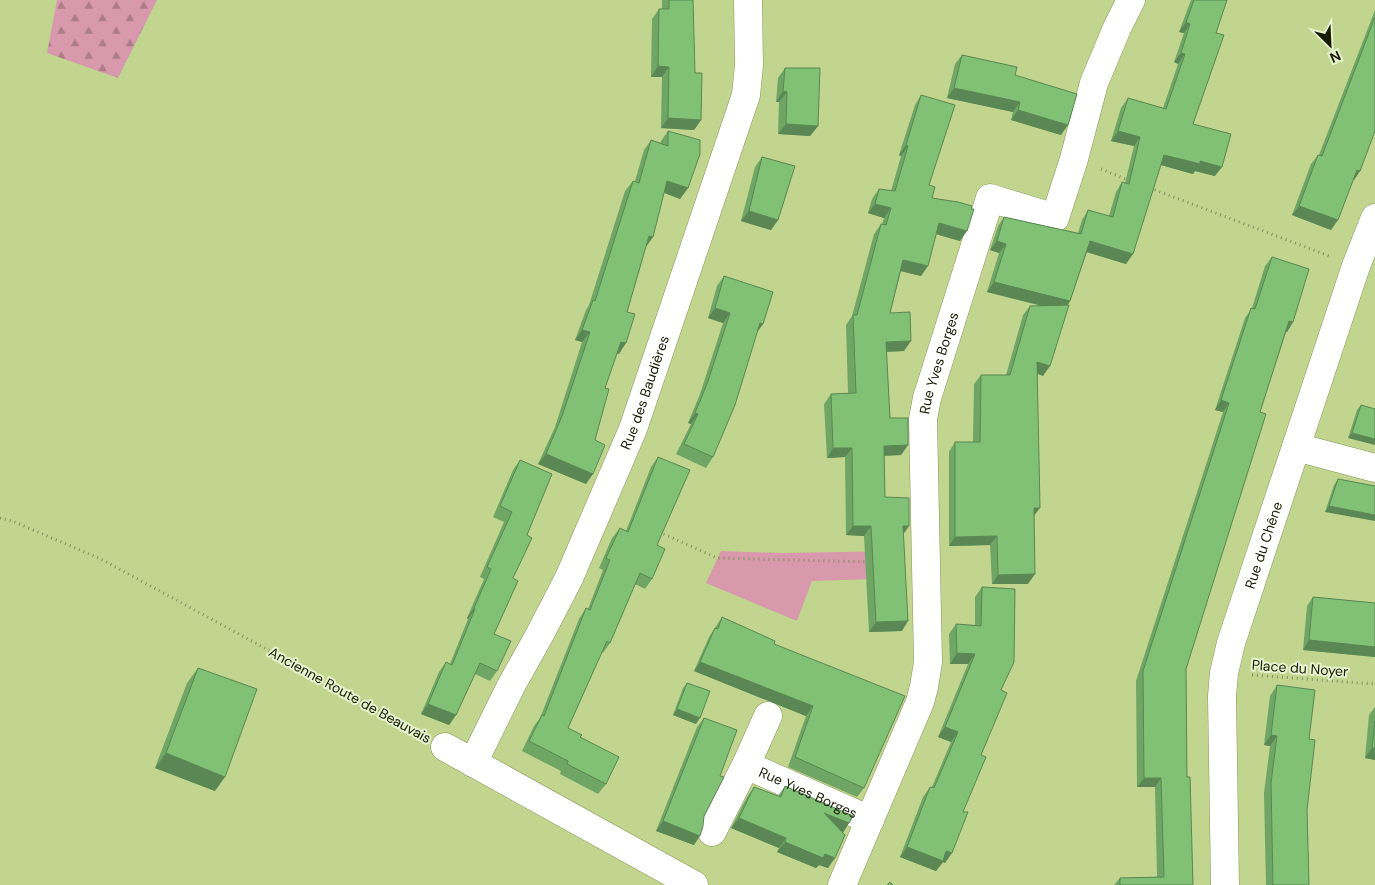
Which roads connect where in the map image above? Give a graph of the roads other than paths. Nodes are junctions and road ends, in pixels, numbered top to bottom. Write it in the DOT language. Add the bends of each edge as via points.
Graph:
graph roads {
  1 [pos="748,0"];
  2 [pos="1131,0"];
  3 [pos="1375,218"];
  4 [pos="1364,254"];
  5 [pos="1296,447"];
  6 [pos="1375,468"];
  7 [pos="768,716"];
  8 [pos="445,747"];
  9 [pos="473,763"];
  10 [pos="746,765"];
  11 [pos="870,820"];
  12 [pos="712,832"];
  13 [pos="694,885"];
  14 [pos="842,885"];
  15 [pos="1225,885"];
  1 -- 9 [label="street, Rue des Baudières" via="746,94 633,429 569,578"];
  2 -- 11 [label="street, Rue Yves Borges" via="1094,83 1055,218 990,198 949,326 923,419 928,662 920,702"];
  3 -- 4 [label="street, Rue du Chêne"];
  4 -- 5 [label="street, Rue du Chêne"];
  5 -- 6 [label="street"];
  5 -- 15 [label="street, Rue du Chêne" via="1224,673"];
  7 -- 10 [label="street, Rue Yves Borges"];
  8 -- 9 [label="street, Ancienne Route de Beauvais"];
  9 -- 13 [label="street, Ancienne Route de Beauvais"];
  10 -- 11 [label="street, Rue Yves Borges"];
  10 -- 12 [label="street, Rue Yves Borges"];
  11 -- 14 [label="street, Rue Yves Borges"];
}
